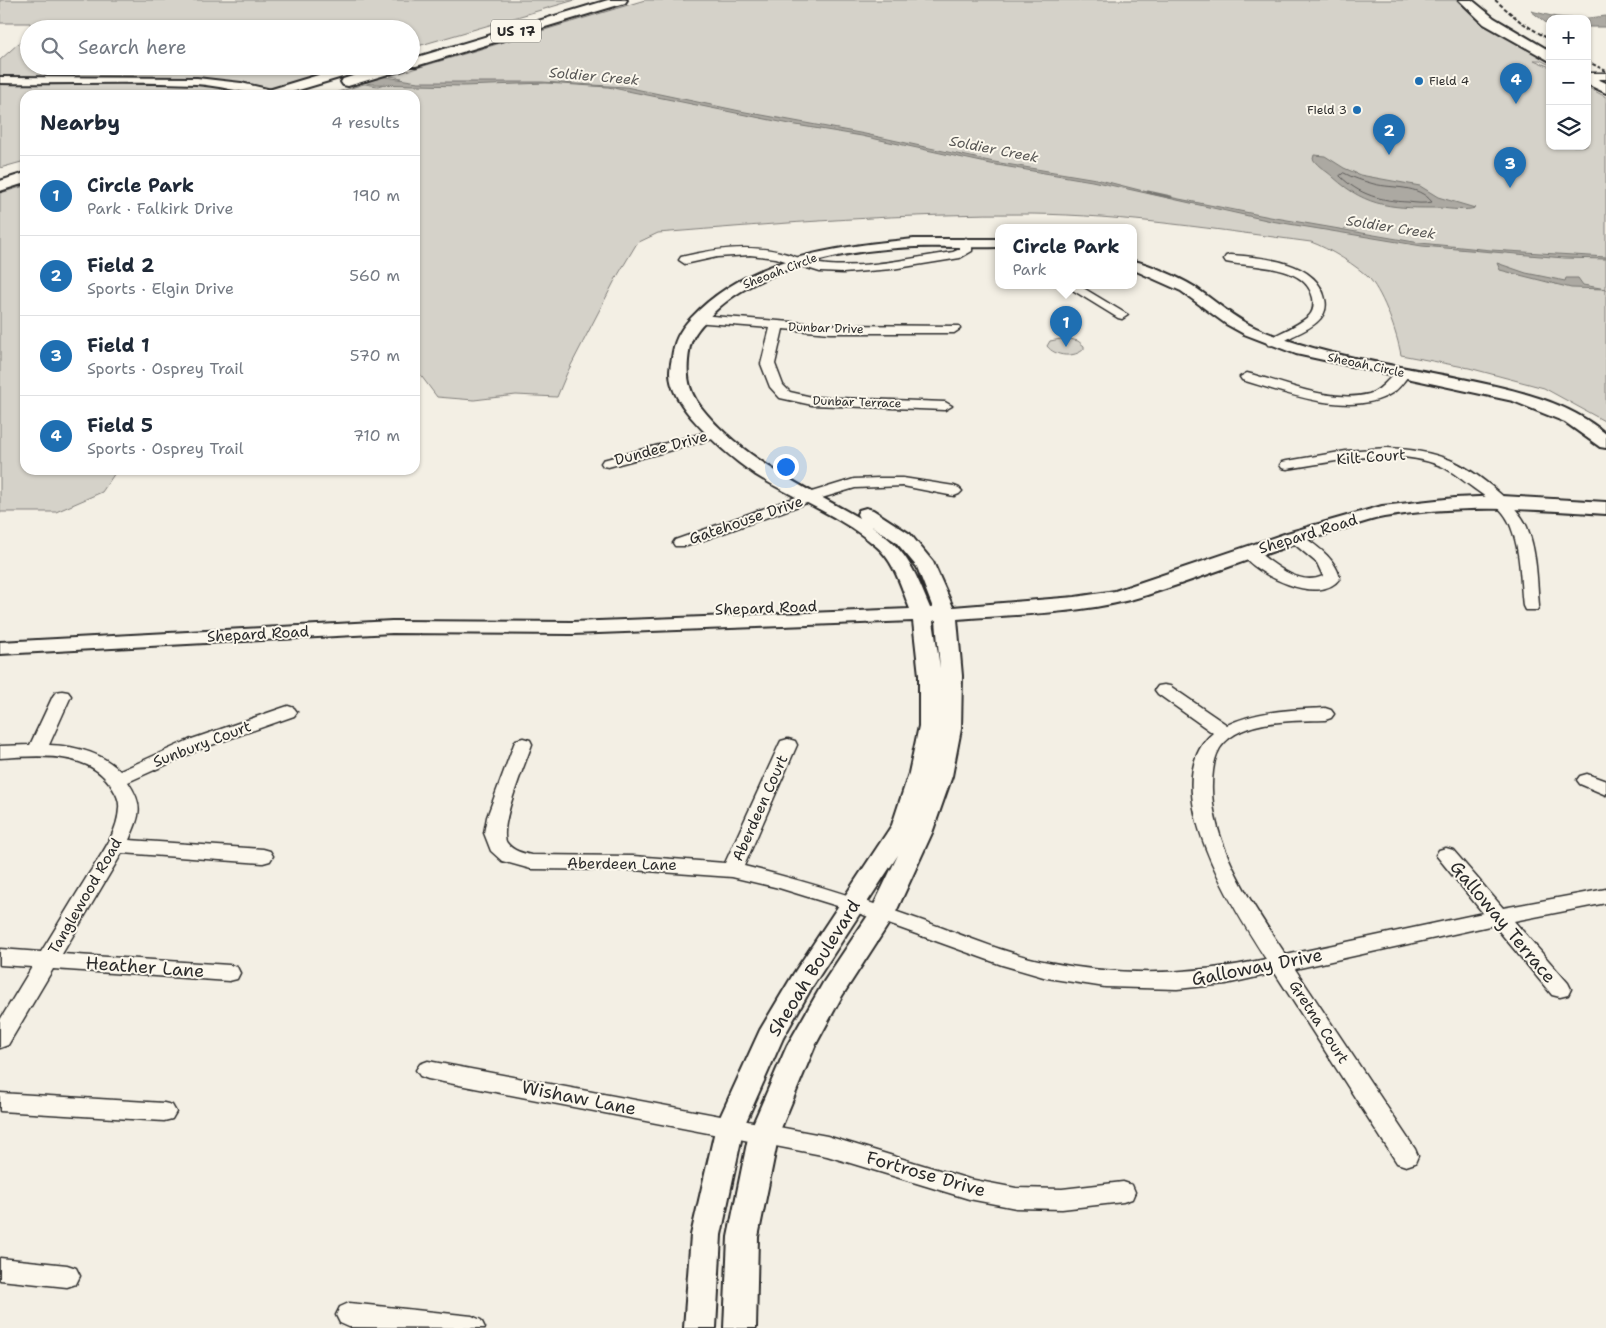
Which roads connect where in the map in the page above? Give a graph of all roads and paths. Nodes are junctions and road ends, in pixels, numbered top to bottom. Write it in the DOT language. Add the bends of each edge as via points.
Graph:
graph roads {
  1 [pos="590,0"];
  2 [pos="622,0"];
  3 [pos="1465,0"];
  4 [pos="420,49"];
  5 [pos="1546,55"];
  6 [pos="420,60"];
  7 [pos="341,75"];
  8 [pos="370,75"];
  9 [pos="1606,76"];
  10 [pos="1591,78"];
  11 [pos="0,80"];
  12 [pos="1591,80"];
  13 [pos="323,82"];
  14 [pos="241,86"];
  15 [pos="1606,89"];
  16 [pos="256,90"];
  17 [pos="288,90"];
  18 [pos="311,90"];
  19 [pos="20,167"];
  20 [pos="0,173"];
  21 [pos="20,180"];
  22 [pos="0,186"];
  23 [pos="995,244"];
  24 [pos="1230,259"];
  25 [pos="685,260"];
  26 [pos="798,262"];
  27 [pos="1137,266"];
  28 [pos="1077,289"];
  29 [pos="1122,314"];
  30 [pos="699,319"];
  31 [pos="777,326"];
  32 [pos="954,329"];
  33 [pos="1273,342"];
  34 [pos="1404,373"];
  35 [pos="1247,377"];
  36 [pos="945,406"];
  37 [pos="715,434"];
  38 [pos="1606,443"];
  39 [pos="608,463"];
  40 [pos="1287,465"];
  41 [pos="954,491"];
  42 [pos="810,497"];
  43 [pos="1502,502"];
  44 [pos="1606,508"];
  45 [pos="1294,537"];
  46 [pos="681,543"];
  47 [pos="1249,553"];
  48 [pos="1531,606"];
  49 [pos="932,608"];
  50 [pos="0,648"];
  51 [pos="1164,690"];
  52 [pos="62,696"];
  53 [pos="288,712"];
  54 [pos="1325,714"];
  55 [pos="1226,733"];
  56 [pos="523,744"];
  57 [pos="788,745"];
  58 [pos="38,750"];
  59 [pos="0,752"];
  60 [pos="118,779"];
  61 [pos="1587,780"];
  62 [pos="1606,789"];
  63 [pos="116,846"];
  64 [pos="1446,855"];
  65 [pos="262,856"];
  66 [pos="732,870"];
  67 [pos="1606,896"];
  68 [pos="854,904"];
  69 [pos="882,914"];
  70 [pos="1497,917"];
  71 [pos="0,957"];
  72 [pos="48,960"];
  73 [pos="1281,964"];
  74 [pos="229,973"];
  75 [pos="1560,989"];
  76 [pos="0,1039"];
  77 [pos="428,1070"];
  78 [pos="0,1102"];
  79 [pos="164,1112"];
  80 [pos="730,1126"];
  81 [pos="764,1133"];
  82 [pos="1406,1156"];
  83 [pos="1123,1192"];
  84 [pos="0,1269"];
  85 [pos="67,1276"];
  86 [pos="349,1315"];
  87 [pos="472,1328"];
  88 [pos="700,1328"];
  89 [pos="740,1328"];
  1 -- 4 [label="main road, US 17"];
  2 -- 6 [label="main road, US 17"];
  3 -- 5 [label="main road" via="1489,20"];
  7 -- 13 [label="main road"];
  8 -- 13 [label="main road" via="343,83"];
  9 -- 10 [label="street"];
  11 -- 14 [label="street" via="197,81"];
  12 -- 15 [label="main road"];
  13 -- 14 [label="street"];
  13 -- 17 [label="main road"];
  13 -- 18 [label="main road"];
  14 -- 16 [label="street"];
  19 -- 20 [label="main road"];
  21 -- 22 [label="main road"];
  23 -- 26 [label="street, Sheoah Circle" via="896,245 826,254"];
  24 -- 33 [label="street" via="1280,266 1294,271 1317,289 1320,310 1313,319"];
  25 -- 26 [label="street" via="723,253 759,252"];
  26 -- 30 [label="street, Sheoah Circle" via="732,290"];
  27 -- 33 [label="street, Sheoah Circle" via="1186,288 1231,321"];
  28 -- 29 [label="street"];
  30 -- 31 [label="street, Dunbar Drive"];
  30 -- 37 [label="street, Sheoah Circle" via="687,332 682,344 678,374 680,387 691,406"];
  31 -- 32 [label="street, Dunbar Drive"];
  31 -- 36 [label="street, Dunbar Terrace" via="768,364 777,386 785,395 812,401"];
  33 -- 34 [label="street, Sheoah Circle"];
  34 -- 35 [label="street" via="1383,393 1348,400 1312,395"];
  34 -- 38 [label="street, Sheoah Circle" via="1536,402 1572,417"];
  37 -- 39 [label="street, Dundee Drive"];
  37 -- 42 [label="street, Sheoah Circle" via="761,470"];
  40 -- 43 [label="street, Kilt Court" via="1381,453 1427,456 1447,464"];
  41 -- 42 [label="street, Gatehouse Drive" via="904,482 879,482 854,484"];
  42 -- 46 [label="street, Gatehouse Drive"];
  42 -- 49 [label="street, Sheoah Circle" via="884,543"];
  43 -- 44 [label="street, Shepard Road"];
  43 -- 45 [label="street, Shepard Road" via="1446,504 1382,512"];
  43 -- 48 [label="street" via="1518,525 1524,545"];
  45 -- 47 [label="street, Shepard Road"];
  45 -- 47 [label="street" via="1325,562 1332,578 1313,585 1297,583 1281,576"];
  47 -- 49 [label="street, Shepard Road" via="1115,597 1018,607"];
  49 -- 50 [label="street, Shepard Road" via="572,628 392,627"];
  49 -- 68 [label="street, Sheoah Boulevard" via="930,726 921,772 904,826"];
  49 -- 69 [label="street, Sheoah Boulevard" via="951,676 950,730 940,776 920,833"];
  51 -- 55 [label="street"];
  52 -- 58 [label="street"];
  53 -- 60 [label="street, Sunbury Court" via="196,744"];
  54 -- 55 [label="street, Gretna Court" via="1259,720"];
  55 -- 73 [label="street, Gretna Court" via="1213,743 1202,782 1212,838 1223,869 1243,907"];
  56 -- 66 [label="street, Aberdeen Lane" via="494,833 498,846 510,856 532,862 669,864"];
  57 -- 66 [label="street, Aberdeen Court"];
  58 -- 59 [label="street, Tanglewood Road"];
  58 -- 60 [label="street, Tanglewood Road" via="64,751 84,758 104,766"];
  60 -- 63 [label="street, Tanglewood Road" via="129,801"];
  61 -- 62 [label="street"];
  63 -- 65 [label="street"];
  63 -- 72 [label="street, Tanglewood Road"];
  64 -- 70 [label="street, Galloway Terrace"];
  66 -- 68 [label="street, Aberdeen Lane"];
  67 -- 70 [label="street, Galloway Drive"];
  68 -- 69 [label="street, Galloway Drive"];
  68 -- 80 [label="street, Sheoah Boulevard" via="770,1036"];
  69 -- 73 [label="street, Galloway Drive" via="1002,957 1047,970 1106,979 1177,981 1226,976"];
  69 -- 81 [label="street, Sheoah Boulevard" via="832,990 801,1046"];
  70 -- 73 [label="street, Galloway Drive"];
  70 -- 75 [label="street, Galloway Terrace"];
  71 -- 72 [label="street, Heather Lane"];
  72 -- 74 [label="street, Heather Lane"];
  72 -- 76 [label="street, Tanglewood Road"];
  73 -- 82 [label="street, Gretna Court"];
  77 -- 80 [label="street, Wishaw Lane"];
  78 -- 79 [label="street"];
  80 -- 81 [label="street, Fortrose Drive"];
  80 -- 88 [label="street, Sheoah Boulevard" via="706,1235"];
  81 -- 83 [label="street, Fortrose Drive" via="827,1146 969,1189 1016,1198 1062,1199"];
  81 -- 89 [label="street, Sheoah Boulevard" via="743,1237"];
  84 -- 85 [label="street"];
  86 -- 87 [label="street"];
}
